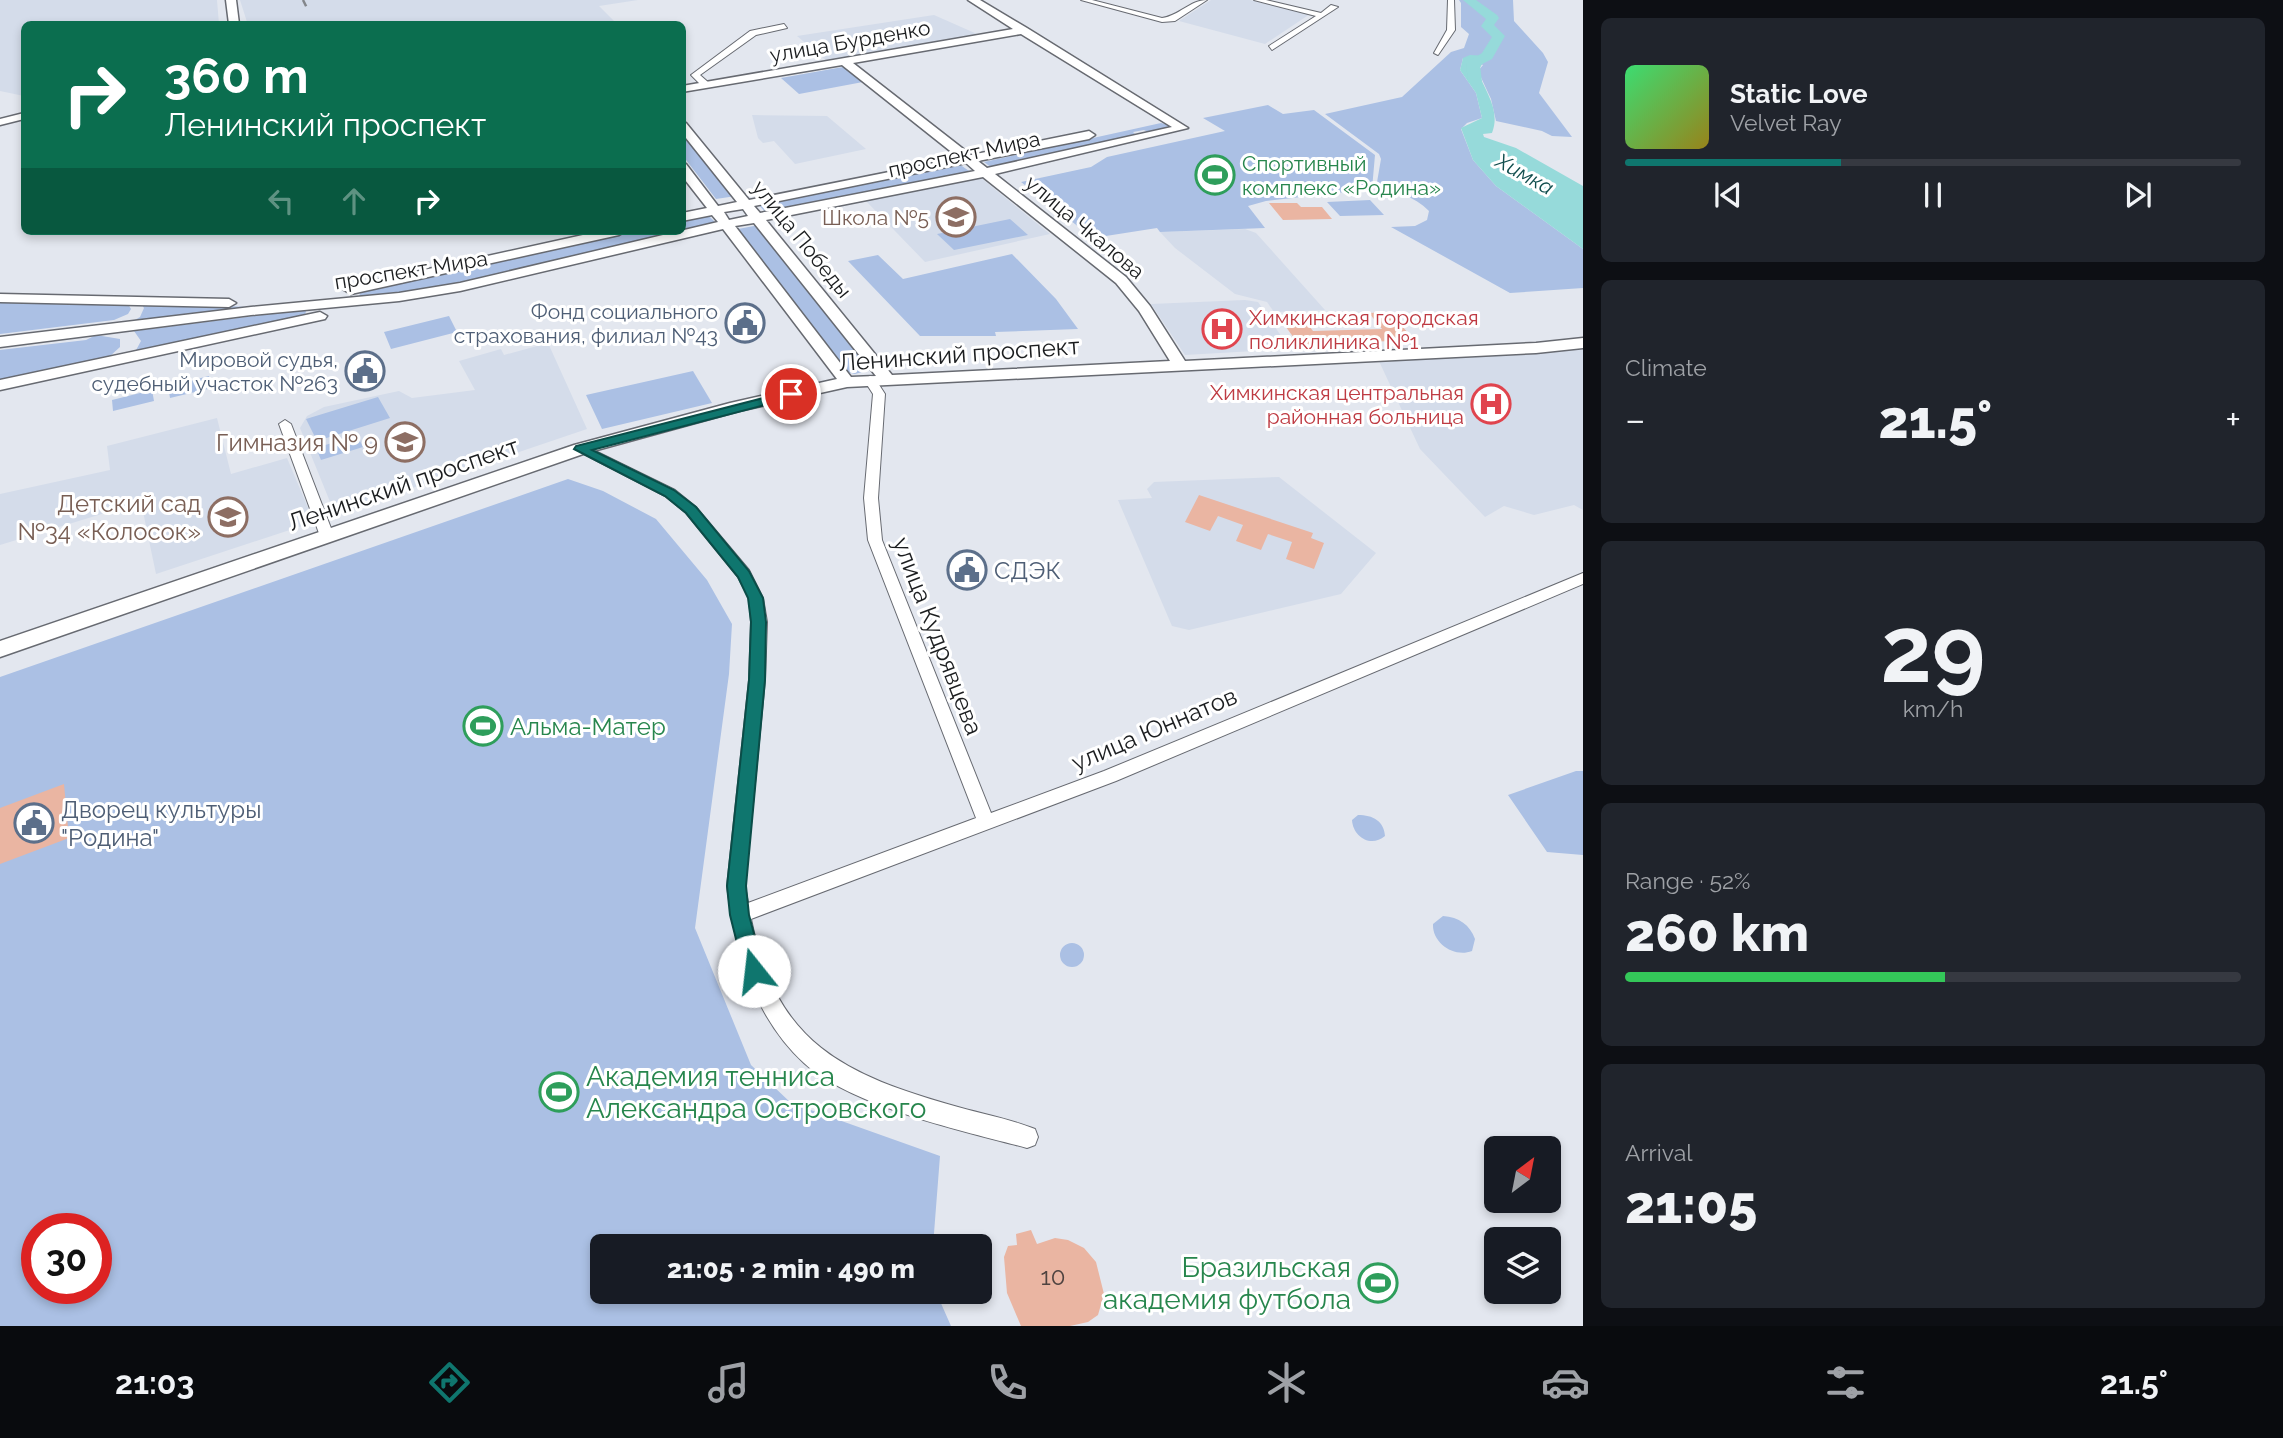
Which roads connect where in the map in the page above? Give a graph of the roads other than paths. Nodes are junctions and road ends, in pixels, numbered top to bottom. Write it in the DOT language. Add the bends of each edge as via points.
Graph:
graph roads {
  1 [pos="231,0"];
  2 [pos="973,0"];
  3 [pos="1084,0"];
  4 [pos="1204,0"];
  5 [pos="1257,0"];
  6 [pos="1451,0"];
  7 [pos="1334,7"];
  8 [pos="1322,15"];
  9 [pos="234,21"];
  10 [pos="785,26"];
  11 [pos="1024,30"];
  12 [pos="1272,48"];
  13 [pos="1438,53"];
  14 [pos="844,61"];
  15 [pos="706,85"];
  16 [pos="686,88"];
  17 [pos="21,117"];
  18 [pos="1169,118"];
  19 [pos="0,122"];
  20 [pos="1119,129"];
  21 [pos="686,130"];
  22 [pos="1106,131"];
  23 [pos="970,160"];
  24 [pos="686,172"];
  25 [pos="985,173"];
  26 [pos="747,204"];
  27 [pos="716,209"];
  28 [pos="686,216"];
  29 [pos="758,218"];
  30 [pos="727,224"];
  31 [pos="686,234"];
  32 [pos="601,235"];
  33 [pos="680,235"];
  34 [pos="399,297"];
  35 [pos="0,298"];
  36 [pos="132,301"];
  37 [pos="284,304"];
  38 [pos="251,311"];
  39 [pos="90,331"];
  40 [pos="0,342"];
  41 [pos="1583,342"];
  42 [pos="95,364"];
  43 [pos="1180,365"];
  44 [pos="870,380"];
  45 [pos="888,380"];
  46 [pos="847,382"];
  47 [pos="0,385"];
  48 [pos="285,424"];
  49 [pos="580,449"];
  50 [pos="327,536"];
  51 [pos="1583,578"];
  52 [pos="0,649"];
  53 [pos="986,822"];
  54 [pos="740,915"];
  55 [pos="1027,1137"];
  1 -- 9 [label="street"];
  2 -- 11 [label="street"];
  3 -- 4 [label="street" via="1162,20"];
  5 -- 8 [label="street"];
  6 -- 13 [label="street" via="1451,30"];
  7 -- 8 [label="street"];
  8 -- 12 [label="street"];
  10 -- 15 [label="street" via="753,33 695,75"];
  11 -- 14 [label="street, улица Бурденко"];
  11 -- 18 [label="street"];
  14 -- 15 [label="street, улица Бурденко"];
  14 -- 23 [label="street, улица Чкалова"];
  15 -- 16 [label="street, улица Бурденко"];
  17 -- 19 [label="street"];
  18 -- 20 [label="street"];
  18 -- 25 [label="street, проспект Мира" via="1182,128"];
  21 -- 26 [label="street, улица Победы"];
  22 -- 23 [label="street, проспект Мира"];
  23 -- 25 [label="street, улица Чкалова"];
  23 -- 26 [label="street, проспект Мира"];
  24 -- 27 [label="street, улица Победы"];
  25 -- 29 [label="street, проспект Мира"];
  25 -- 43 [label="street, улица Чкалова" via="1121,280"];
  26 -- 27 [label="street, проспект Мира"];
  26 -- 29 [label="street, улица Победы"];
  27 -- 28 [label="street, проспект Мира"];
  27 -- 30 [label="street, улица Победы"];
  29 -- 30 [label="street, проспект Мира"];
  29 -- 45 [label="street, улица Победы"];
  30 -- 31 [label="street, проспект Мира"];
  30 -- 46 [label="street, улица Победы"];
  32 -- 37 [label="street, проспект Мира"];
  33 -- 34 [label="street, проспект Мира"];
  34 -- 38 [label="street, проспект Мира"];
  34 -- 42 [label="street"];
  35 -- 36 [label="street"];
  36 -- 37 [label="street"];
  36 -- 39 [label="street" via="140,308 133,318"];
  37 -- 38 [label="street, проспект Мира"];
  38 -- 39 [label="street, проспект Мира"];
  39 -- 40 [label="street, проспект Мира"];
  39 -- 42 [label="street" via="118,333 131,340 121,354"];
  41 -- 43 [label="street, Ленинский проспект"];
  42 -- 47 [label="street"];
  43 -- 45 [label="street, Ленинский проспект"];
  44 -- 45 [label="street, Ленинский проспект"];
  44 -- 46 [label="street, Ленинский проспект"];
  44 -- 53 [label="street, улица Кудрявцева" via="879,394 871,498 875,540"];
  46 -- 49 [label="street, Ленинский проспект"];
  48 -- 50 [label="street"];
  49 -- 50 [label="street, Ленинский проспект"];
  49 -- 54 [label="street" via="670,493 691,510 744,574 755,598 757,680 736,886"];
  50 -- 52 [label="street, Ленинский проспект"];
  51 -- 53 [label="street, улица Юннатов" via="1110,776"];
  53 -- 54 [label="street, улица Юннатов"];
  54 -- 55 [label="street" via="754,971 779,1019 815,1059 868,1086"];
}
